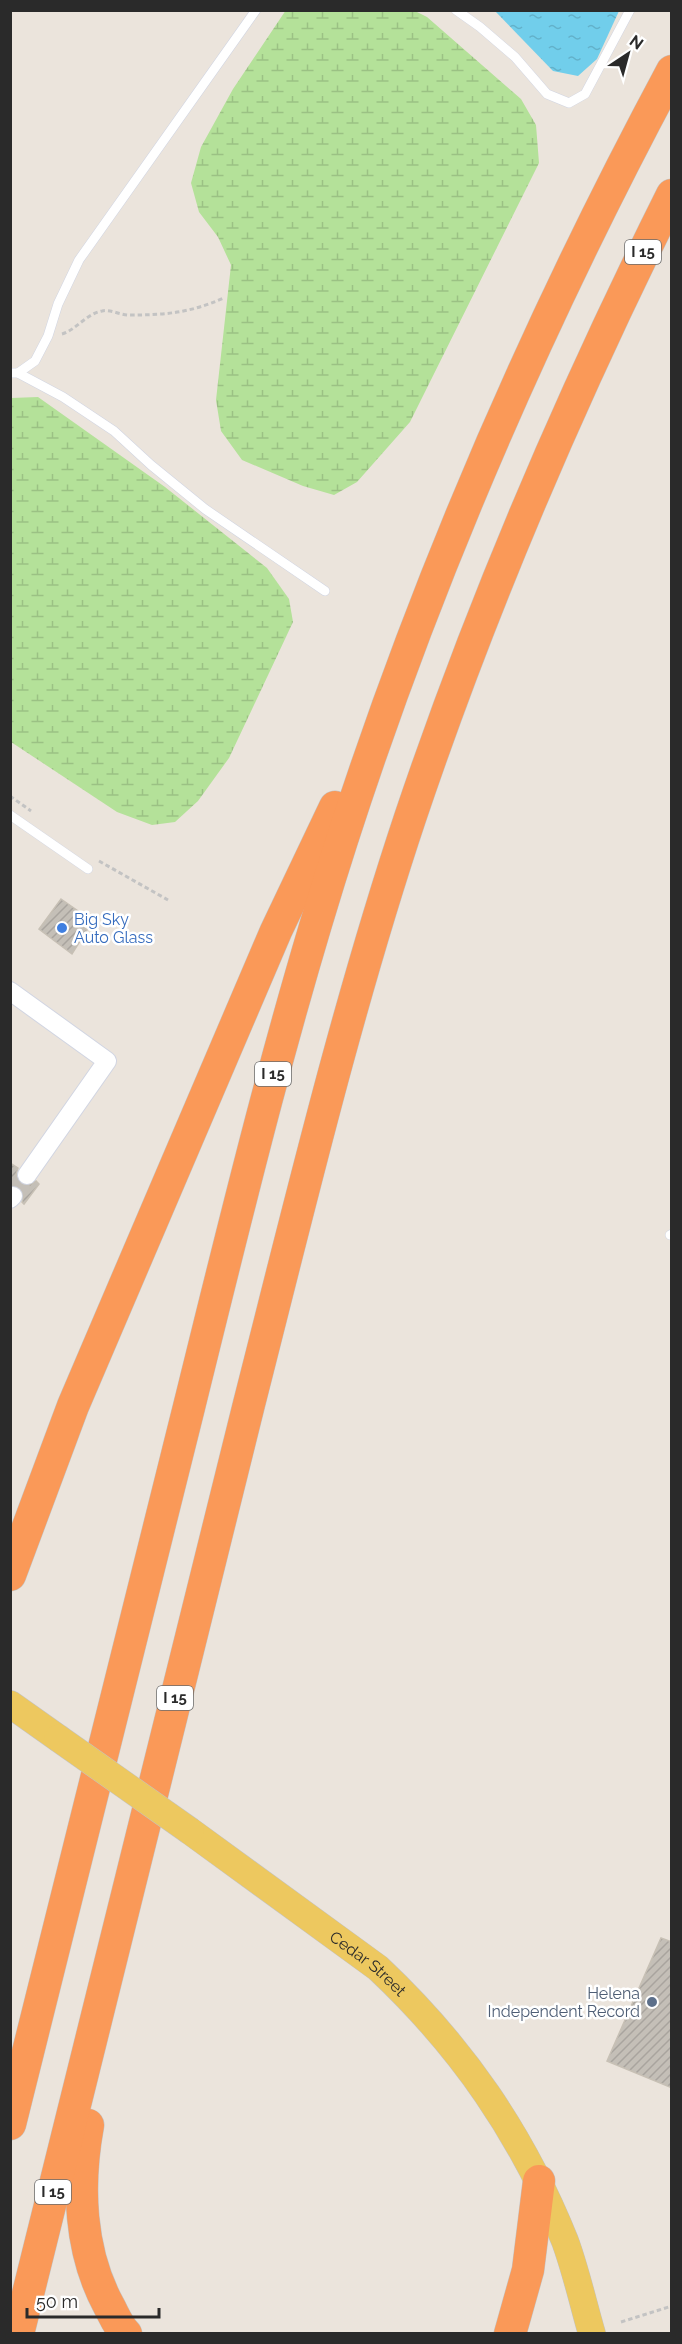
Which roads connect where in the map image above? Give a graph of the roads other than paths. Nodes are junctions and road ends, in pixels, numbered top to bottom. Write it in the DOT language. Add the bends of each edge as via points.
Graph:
graph roads {
  1 [pos="255,10"];
  2 [pos="456,10"];
  3 [pos="630,10"];
  4 [pos="672,71"];
  5 [pos="672,195"];
  6 [pos="672,228"];
  7 [pos="616,310"];
  8 [pos="14,373"];
  9 [pos="325,591"];
  10 [pos="408,651"];
  11 [pos="10,815"];
  12 [pos="88,869"];
  13 [pos="10,991"];
  14 [pos="27,1175"];
  15 [pos="10,1575"];
  16 [pos="10,1704"];
  17 [pos="89,2050"];
  18 [pos="10,2124"];
  19 [pos="539,2181"];
  20 [pos="18,2334"];
  21 [pos="126,2334"];
  22 [pos="510,2334"];
  23 [pos="592,2334"];
  1 -- 8 [label="lane" via="79,260 35,361"];
  2 -- 3 [label="lane" via="515,57 547,94 568,103 585,94"];
  4 -- 10 [label="highway, I 15" via="532,352"];
  5 -- 7 [label="highway, I 15"];
  6 -- 7 [label="highway"];
  7 -- 17 [label="highway, I 15" via="487,608 383,904 352,1007 267,1335"];
  8 -- 9 [label="lane" via="63,397 114,431 205,509"];
  10 -- 15 [label="highway" via="276,932 73,1406"];
  10 -- 18 [label="highway, I 15" via="343,835 276,1062"];
  11 -- 12 [label="lane"];
  13 -- 14 [label="street" via="107,1061"];
  16 -- 19 [label="main road, Cedar Street, bridge" via="350,1946 403,1992 482,2085"];
  17 -- 20 [label="highway, I 15"];
  17 -- 21 [label="highway" via="99,2068 81,2181 86,2248 102,2293"];
  19 -- 22 [label="highway" via="528,2271"];
  19 -- 23 [label="main road, Cedar Street" via="565,2243"];
}
